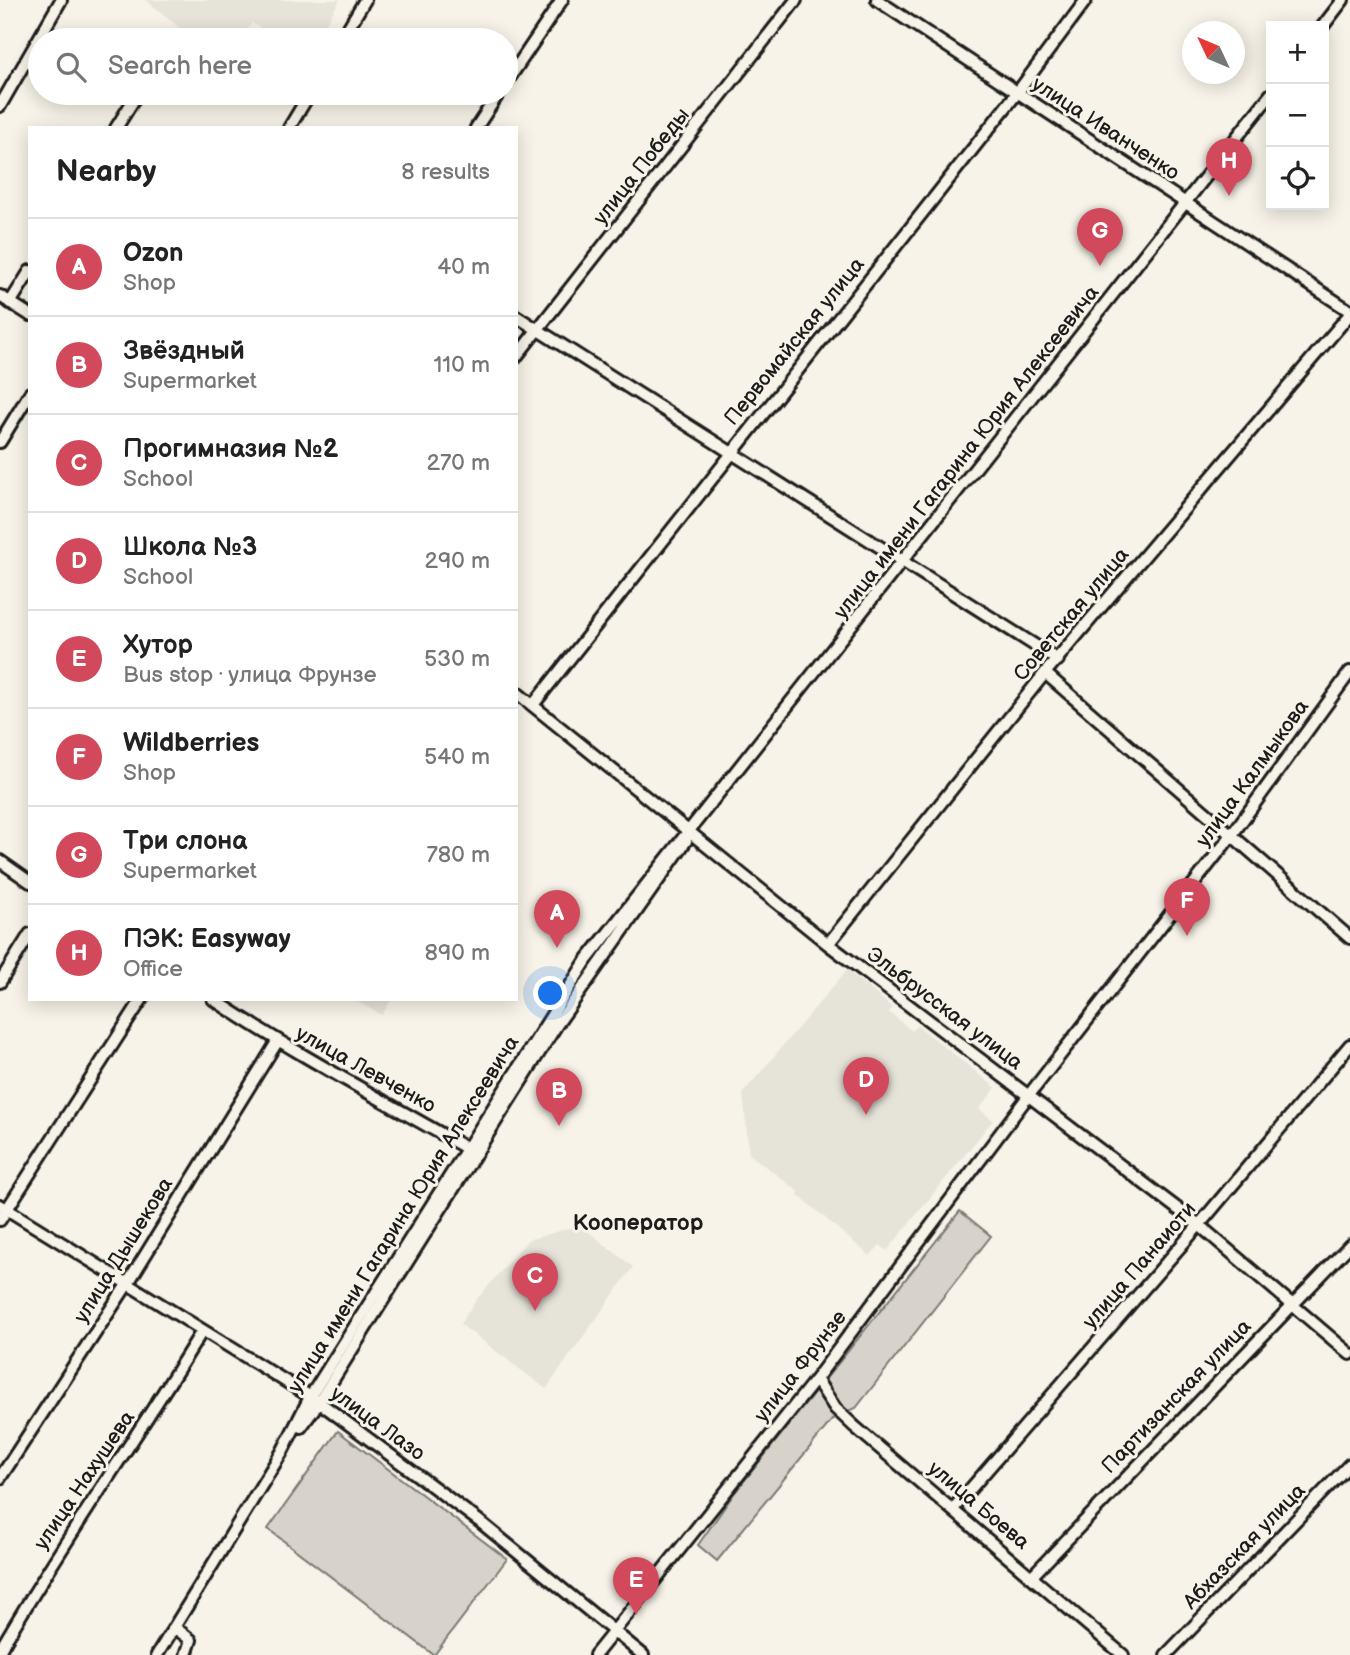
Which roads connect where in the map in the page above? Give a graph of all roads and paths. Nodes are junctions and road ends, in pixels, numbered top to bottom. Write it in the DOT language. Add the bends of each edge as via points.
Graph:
graph roads {
  1 [pos="61,0"];
  2 [pos="365,0"];
  3 [pos="562,0"];
  4 [pos="796,0"];
  5 [pos="877,0"];
  6 [pos="1086,0"];
  7 [pos="1343,0"];
  8 [pos="1327,21"];
  9 [pos="45,28"];
  10 [pos="348,28"];
  11 [pos="28,57"];
  12 [pos="518,65"];
  13 [pos="1017,93"];
  14 [pos="1266,100"];
  15 [pos="131,105"];
  16 [pos="303,105"];
  17 [pos="491,105"];
  18 [pos="0,106"];
  19 [pos="118,126"];
  20 [pos="290,126"];
  21 [pos="477,126"];
  22 [pos="1186,204"];
  23 [pos="28,274"];
  24 [pos="0,296"];
  25 [pos="10,303"];
  26 [pos="1350,313"];
  27 [pos="28,314"];
  28 [pos="518,317"];
  29 [pos="537,330"];
  30 [pos="518,354"];
  31 [pos="28,396"];
  32 [pos="0,442"];
  33 [pos="729,453"];
  34 [pos="904,562"];
  35 [pos="1058,660"];
  36 [pos="1350,672"];
  37 [pos="1045,673"];
  38 [pos="518,694"];
  39 [pos="533,705"];
  40 [pos="691,833"];
  41 [pos="1231,836"];
  42 [pos="0,861"];
  43 [pos="28,881"];
  44 [pos="28,937"];
  45 [pos="1350,938"];
  46 [pos="828,944"];
  47 [pos="0,982"];
  48 [pos="141,1001"];
  49 [pos="216,1001"];
  50 [pos="277,1042"];
  51 [pos="1350,1045"];
  52 [pos="1029,1095"];
  53 [pos="466,1148"];
  54 [pos="4,1207"];
  55 [pos="0,1220"];
  56 [pos="1199,1225"];
  57 [pos="1350,1245"];
  58 [pos="128,1283"];
  59 [pos="1292,1302"];
  60 [pos="202,1331"];
  61 [pos="1350,1353"];
  62 [pos="816,1379"];
  63 [pos="315,1399"];
  64 [pos="1350,1464"];
  65 [pos="0,1478"];
  66 [pos="954,1508"];
  67 [pos="1032,1576"];
  68 [pos="174,1627"];
  69 [pos="614,1631"];
  70 [pos="0,1653"];
  71 [pos="157,1655"];
  72 [pos="186,1655"];
  73 [pos="594,1655"];
  74 [pos="643,1655"];
  75 [pos="1124,1655"];
  76 [pos="1166,1655"];
  1 -- 9 [label="street"];
  2 -- 10 [label="street"];
  3 -- 12 [label="street"];
  4 -- 29 [label="street, улица Победы"];
  5 -- 13 [label="street, улица Иванченко"];
  6 -- 13 [label="street, Первомайская улица"];
  7 -- 8 [label="street"];
  11 -- 18 [label="street"];
  13 -- 22 [label="street, улица Иванченко"];
  13 -- 33 [label="street, Первомайская улица"];
  14 -- 22 [label="street, улица имени Гагарина Юрия Алексеевича"];
  15 -- 19 [label="street"];
  16 -- 20 [label="street"];
  17 -- 21 [label="street"];
  22 -- 26 [label="street, улица Иванченко"];
  22 -- 34 [label="street, улица имени Гагарина Юрия Алексеевича"];
  23 -- 25 [label="street"];
  24 -- 25 [label="street"];
  25 -- 27 [label="street"];
  26 -- 35 [label="street, Советская улица"];
  28 -- 29 [label="street"];
  29 -- 30 [label="street, улица Победы"];
  29 -- 33 [label="street"];
  31 -- 32 [label="street"];
  33 -- 34 [label="street"];
  33 -- 39 [label="street, Первомайская улица"];
  34 -- 35 [label="street"];
  34 -- 40 [label="street, улица имени Гагарина Юрия Алексеевича"];
  35 -- 37 [label="street, Советская улица"];
  36 -- 41 [label="street, улица Калмыкова"];
  37 -- 41 [label="street"];
  37 -- 46 [label="street, Советская улица"];
  38 -- 39 [label="street, Эльбрусская улица"];
  39 -- 40 [label="street, Эльбрусская улица"];
  40 -- 46 [label="street, Эльбрусская улица"];
  40 -- 53 [label="street, улица имени Гагарина Юрия Алексеевича" via="673,849 586,961"];
  40 -- 63 [label="street, улица имени Гагарина Юрия Алексеевича" via="556,1026"];
  41 -- 45 [label="street"];
  41 -- 52 [label="street, улица Калмыкова"];
  42 -- 43 [label="street"];
  44 -- 47 [label="street"];
  46 -- 52 [label="street, Эльбрусская улица"];
  48 -- 54 [label="street"];
  49 -- 50 [label="street, улица Левченко"];
  50 -- 53 [label="street, улица Левченко"];
  50 -- 58 [label="street, улица Дышекова"];
  51 -- 56 [label="street, улица Панаиоти"];
  52 -- 56 [label="street, Эльбрусская улица"];
  52 -- 62 [label="street, улица Фрунзе"];
  53 -- 63 [label="street, улица имени Гагарина Юрия Алексеевича"];
  54 -- 55 [label="street"];
  54 -- 58 [label="street, улица Лазо"];
  56 -- 59 [label="street, Эльбрусская улица"];
  56 -- 66 [label="street, улица Панаиоти"];
  57 -- 59 [label="street, Партизанская улица"];
  58 -- 60 [label="street, улица Лазо"];
  58 -- 65 [label="street, улица Дышекова"];
  59 -- 61 [label="street, Эльбрусская улица"];
  59 -- 67 [label="street, Партизанская улица"];
  60 -- 63 [label="street, улица Лазо"];
  60 -- 70 [label="street, улица Нахушева" via="65,1542"];
  62 -- 66 [label="street, улица Боева" via="835,1408 855,1427"];
  62 -- 69 [label="street, улица Фрунзе"];
  63 -- 68 [label="street, улица имени Гагарина Юрия Алексеевича"];
  63 -- 69 [label="street, улица Лазо" via="479,1521"];
  64 -- 76 [label="street, Абхазская улица"];
  66 -- 67 [label="street, улица Боева"];
  67 -- 75 [label="street, улица Боева"];
  68 -- 71 [label="street, улица имени Гагарина Юрия Алексеевича"];
  68 -- 72 [label="street" via="191,1640"];
  69 -- 73 [label="street, улица Фрунзе"];
  69 -- 74 [label="street, улица Лазо"];
}
